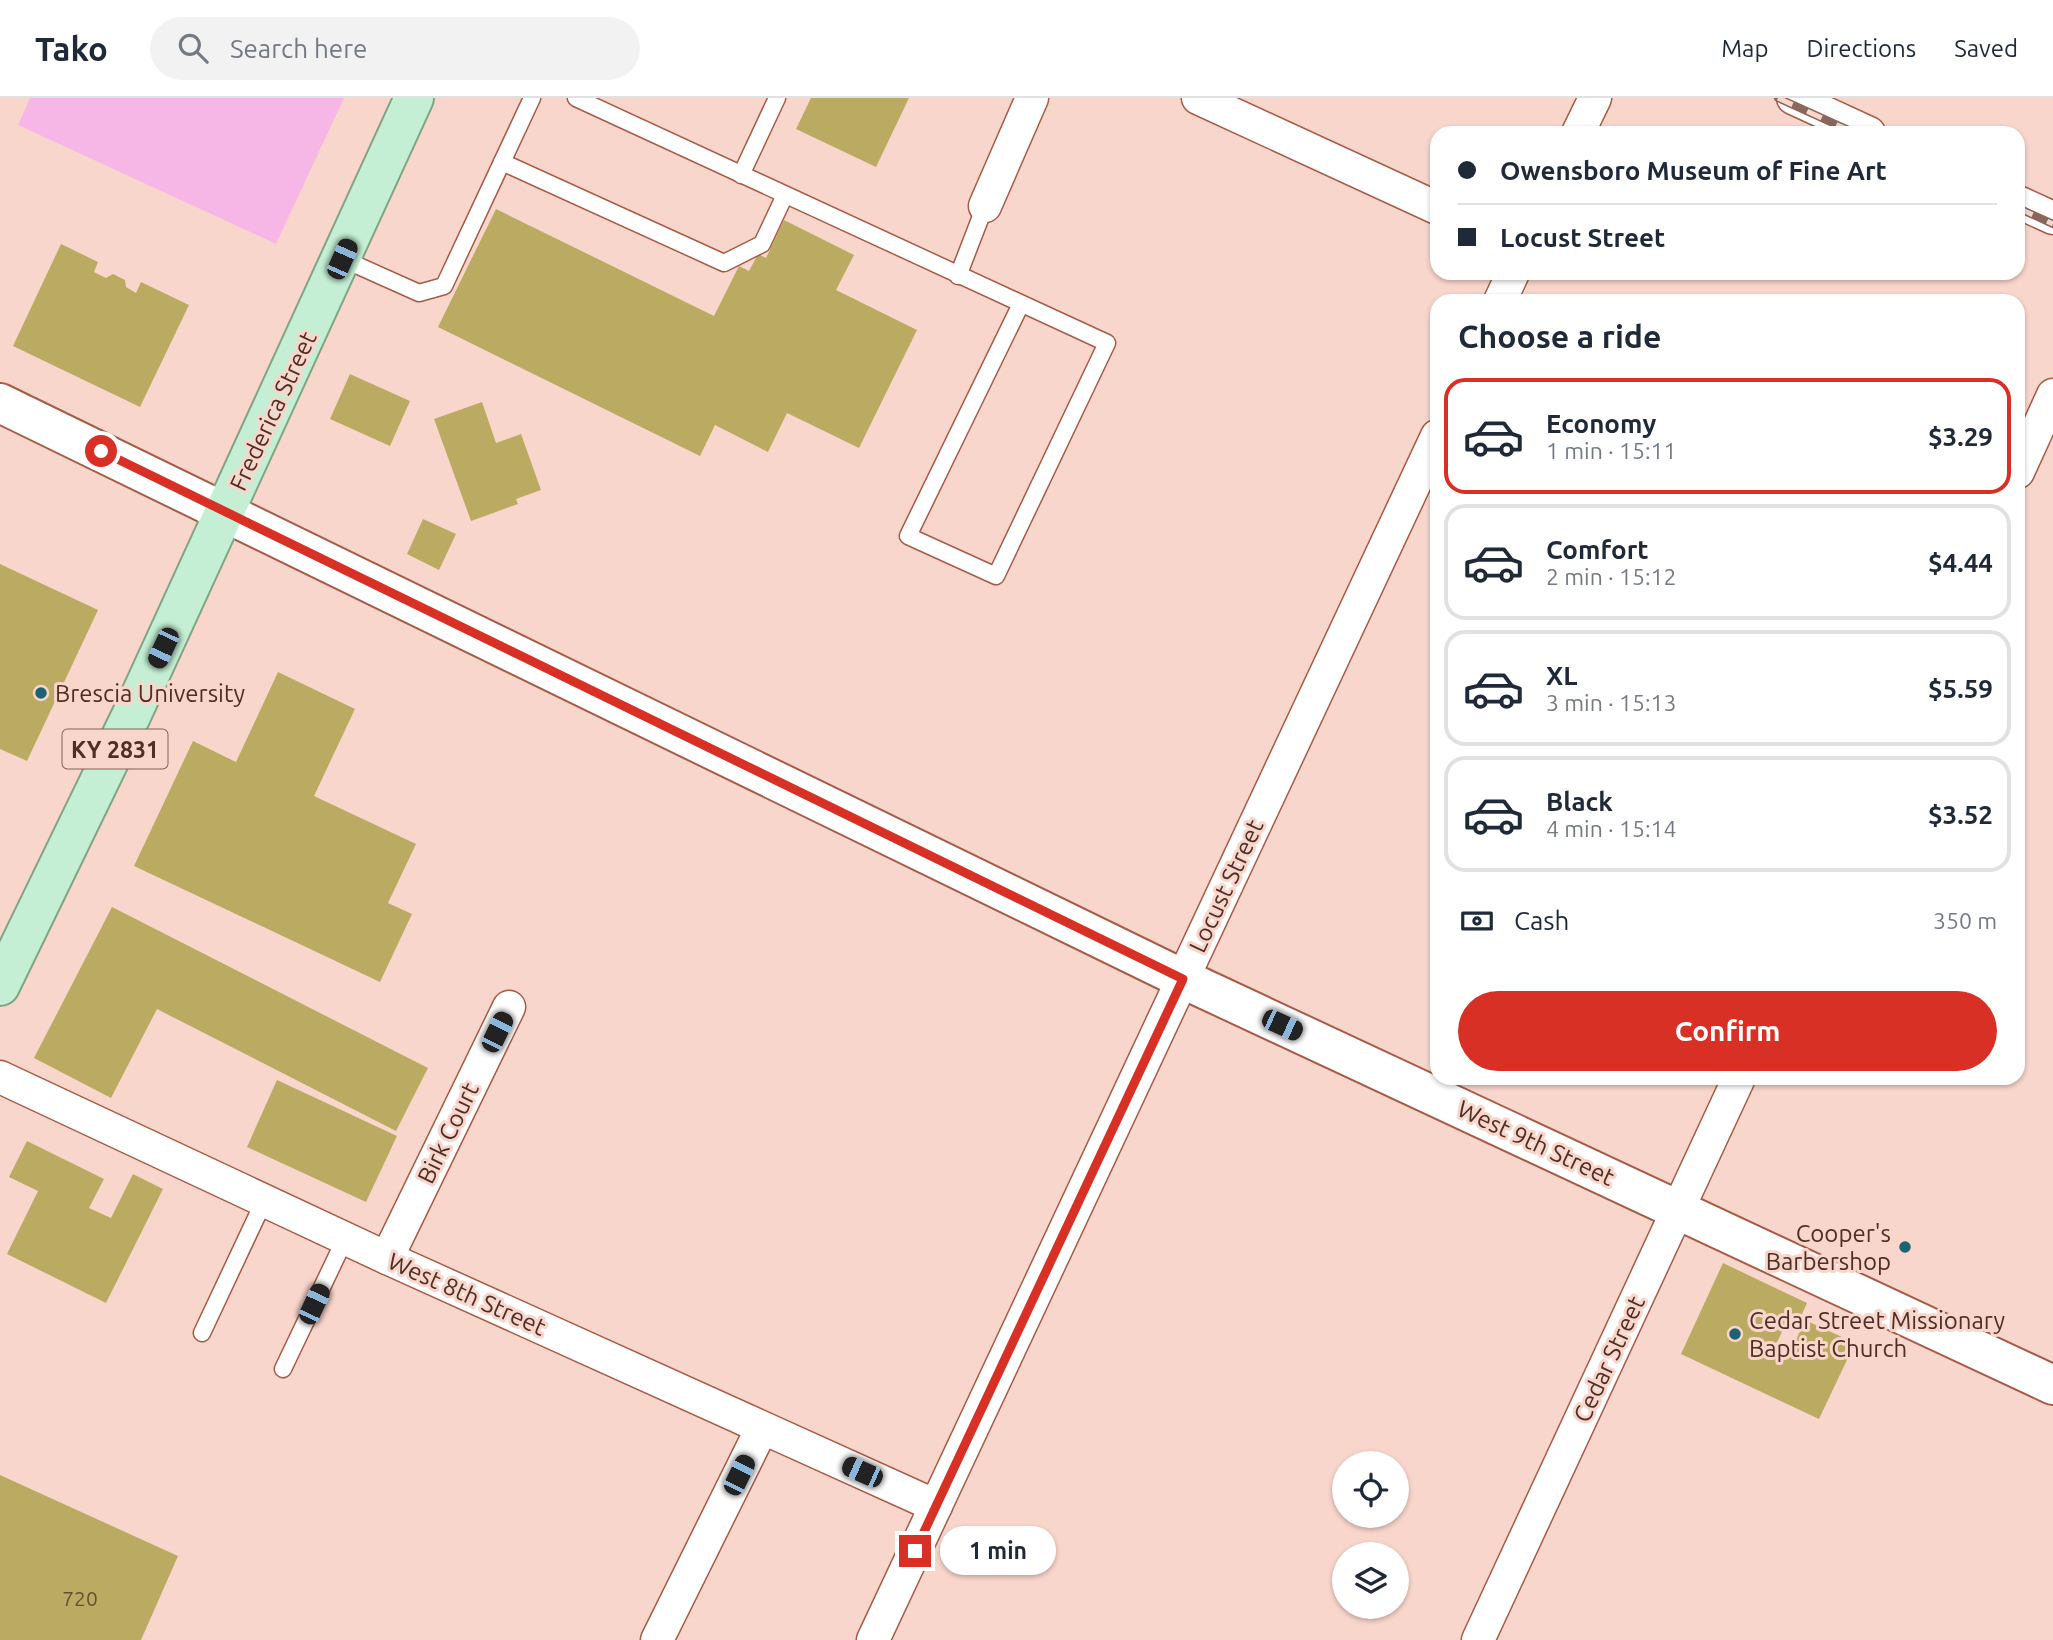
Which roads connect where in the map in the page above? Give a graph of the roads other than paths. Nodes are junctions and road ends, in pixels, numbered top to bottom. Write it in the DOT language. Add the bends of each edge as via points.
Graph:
graph roads {
  1 [pos="414,98"];
  2 [pos="532,98"];
  3 [pos="576,98"];
  4 [pos="777,98"];
  5 [pos="1032,98"];
  6 [pos="1198,98"];
  7 [pos="1595,98"];
  8 [pos="1793,98"];
  9 [pos="1581,126"];
  10 [pos="1854,126"];
  11 [pos="502,162"];
  12 [pos="741,175"];
  13 [pos="785,195"];
  14 [pos="1430,205"];
  15 [pos="2025,205"];
  16 [pos="985,206"];
  17 [pos="2053,218"];
  18 [pos="342,259"];
  19 [pos="958,275"];
  20 [pos="1021,304"];
  21 [pos="2053,395"];
  22 [pos="0,403"];
  23 [pos="1430,451"];
  24 [pos="2025,457"];
  25 [pos="226,511"];
  26 [pos="3,972"];
  27 [pos="1183,979"];
  28 [pos="509,1007"];
  29 [pos="0,1077"];
  30 [pos="1735,1085"];
  31 [pos="264,1201"];
  32 [pos="1678,1209"];
  33 [pos="345,1239"];
  34 [pos="387,1258"];
  35 [pos="202,1333"];
  36 [pos="283,1369"];
  37 [pos="2053,1385"];
  38 [pos="762,1427"];
  39 [pos="936,1506"];
  40 [pos="657,1640"];
  41 [pos="873,1640"];
  42 [pos="1478,1640"];
  1 -- 18 [label="main road, Frederica Street / KY 2831"];
  2 -- 11 [label="lane"];
  3 -- 12 [label="lane"];
  4 -- 12 [label="lane"];
  5 -- 16 [label="street"];
  6 -- 14 [label="street"];
  7 -- 9 [label="street"];
  8 -- 10 [label="street"];
  11 -- 13 [label="lane" via="724,263 762,244"];
  11 -- 18 [label="lane" via="444,286 419,293"];
  12 -- 13 [label="lane"];
  13 -- 19 [label="lane"];
  15 -- 17 [label="street"];
  16 -- 19 [label="lane"];
  18 -- 25 [label="main road, Frederica Street / KY 2831"];
  19 -- 20 [label="lane"];
  20 -- 20 [label="lane" via="1107,343 996,576 908,536"];
  21 -- 24 [label="street"];
  22 -- 25 [label="street, West 9th Street"];
  23 -- 27 [label="street, Locust Street"];
  25 -- 26 [label="main road, Frederica Street / KY 2831"];
  25 -- 27 [label="street, West 9th Street"];
  27 -- 32 [label="street, West 9th Street"];
  27 -- 39 [label="street, Locust Street"];
  28 -- 34 [label="street, Birk Court"];
  29 -- 31 [label="street, West 8th Street"];
  30 -- 32 [label="street, Cedar Street"];
  31 -- 33 [label="street, West 8th Street"];
  31 -- 35 [label="lane"];
  32 -- 37 [label="street, West 9th Street"];
  32 -- 42 [label="street, Cedar Street"];
  33 -- 34 [label="street, West 8th Street"];
  33 -- 36 [label="lane"];
  34 -- 38 [label="street, West 8th Street"];
  38 -- 39 [label="street, West 8th Street"];
  38 -- 40 [label="street"];
  39 -- 41 [label="street, Locust Street"];
}
